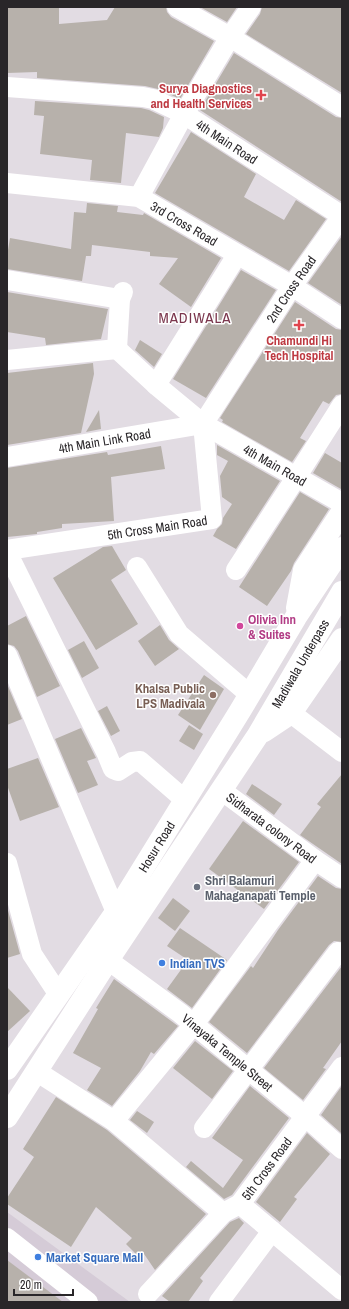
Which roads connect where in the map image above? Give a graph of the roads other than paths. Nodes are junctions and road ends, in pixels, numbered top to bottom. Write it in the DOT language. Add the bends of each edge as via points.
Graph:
graph roads {
  1 [pos="177,7"];
  2 [pos="251,7"];
  3 [pos="230,37"];
  4 [pos="7,87"];
  5 [pos="342,107"];
  6 [pos="184,114"];
  7 [pos="7,183"];
  8 [pos="139,197"];
  9 [pos="342,216"];
  10 [pos="236,255"];
  11 [pos="7,280"];
  12 [pos="292,286"];
  13 [pos="342,319"];
  14 [pos="117,349"];
  15 [pos="7,360"];
  16 [pos="156,385"];
  17 [pos="342,405"];
  18 [pos="203,424"];
  19 [pos="7,457"];
  20 [pos="297,476"];
  21 [pos="342,503"];
  22 [pos="342,512"];
  23 [pos="342,548"];
  24 [pos="7,551"];
  25 [pos="137,567"];
  26 [pos="236,570"];
  27 [pos="342,592"];
  28 [pos="296,617"];
  29 [pos="342,639"];
  30 [pos="7,655"];
  31 [pos="250,694"];
  32 [pos="291,713"];
  33 [pos="258,735"];
  34 [pos="342,752"];
  35 [pos="221,790"];
  36 [pos="185,800"];
  37 [pos="315,860"];
  38 [pos="7,863"];
  39 [pos="342,878"];
  40 [pos="13,906"];
  41 [pos="116,912"];
  42 [pos="338,952"];
  43 [pos="108,960"];
  44 [pos="59,995"];
  45 [pos="194,1024"];
  46 [pos="342,1067"];
  47 [pos="248,1069"];
  48 [pos="7,1070"];
  49 [pos="36,1071"];
  50 [pos="7,1117"];
  51 [pos="306,1117"];
  52 [pos="114,1121"];
  53 [pos="204,1128"];
  54 [pos="342,1150"];
  55 [pos="232,1209"];
  56 [pos="272,1231"];
  57 [pos="7,1238"];
  58 [pos="342,1290"];
  59 [pos="148,1294"];
  60 [pos="88,1302"];
  61 [pos="219,1302"];
  1 -- 3 [label="street"];
  2 -- 3 [label="street"];
  3 -- 5 [label="street"];
  3 -- 6 [label="street"];
  4 -- 6 [label="street, 4th Main Road" via="143,97"];
  6 -- 8 [label="street"];
  6 -- 9 [label="street, 4th Main Road"];
  7 -- 8 [label="street, 3rd Cross Road"];
  8 -- 10 [label="street, 3rd Cross Road"];
  9 -- 12 [label="street, 2nd Cross Road"];
  10 -- 12 [label="street, 3rd Cross Road"];
  10 -- 16 [label="street"];
  11 -- 14 [label="street" via="122,295"];
  12 -- 13 [label="street, 3rd Cross Road"];
  12 -- 18 [label="street, 2nd Cross Road"];
  14 -- 15 [label="street"];
  14 -- 16 [label="street, 4th Main Road"];
  16 -- 18 [label="street, 4th Main Road"];
  17 -- 20 [label="street"];
  18 -- 19 [label="street, 4th Main Link Road"];
  18 -- 20 [label="street, 4th Main Road"];
  18 -- 24 [label="street, 5th Cross Main Road" via="212,519"];
  20 -- 21 [label="street, 4th Main Road"];
  20 -- 26 [label="street"];
  22 -- 28 [label="main road" via="304,570"];
  23 -- 28 [label="main road, Madiwala Underpass"];
  24 -- 36 [label="street" via="113,769 118,771 132,762 140,761"];
  25 -- 31 [label="street" via="179,634"];
  27 -- 33 [label="main road, Madiwala Underpass"];
  28 -- 31 [label="main road, Hosur Road"];
  29 -- 32 [label="main road"];
  30 -- 41 [label="street"];
  31 -- 36 [label="main road, Hosur Road"];
  32 -- 33 [label="main road"];
  32 -- 34 [label="street"];
  33 -- 35 [label="main road, Hosur Road"];
  35 -- 37 [label="street, Sidharata colony Road"];
  35 -- 43 [label="main road, Hosur Road"];
  36 -- 41 [label="main road, Hosur Road"];
  37 -- 39 [label="street, Sidharata colony Road"];
  37 -- 45 [label="street"];
  38 -- 40 [label="street"];
  40 -- 44 [label="street" via="32,954"];
  41 -- 44 [label="main road, Hosur Road"];
  42 -- 47 [label="street"];
  43 -- 45 [label="street, Vinayaka Temple Street"];
  43 -- 49 [label="main road, Hosur Road"];
  44 -- 48 [label="main road, Hosur Road"];
  45 -- 47 [label="street, Vinayaka Temple Street"];
  45 -- 52 [label="street"];
  46 -- 51 [label="street, 5th Cross Road"];
  47 -- 51 [label="street, Vinayaka Temple Street"];
  47 -- 53 [label="street"];
  49 -- 50 [label="main road, Hosur Road"];
  49 -- 52 [label="street"];
  51 -- 54 [label="street, Vinayaka Temple Street"];
  51 -- 55 [label="street, 5th Cross Road"];
  52 -- 55 [label="street"];
  55 -- 56 [label="street"];
  55 -- 59 [label="street, 5th Cross Road"];
  56 -- 58 [label="street"];
  56 -- 61 [label="street"];
  57 -- 60 [label="street"];
}
